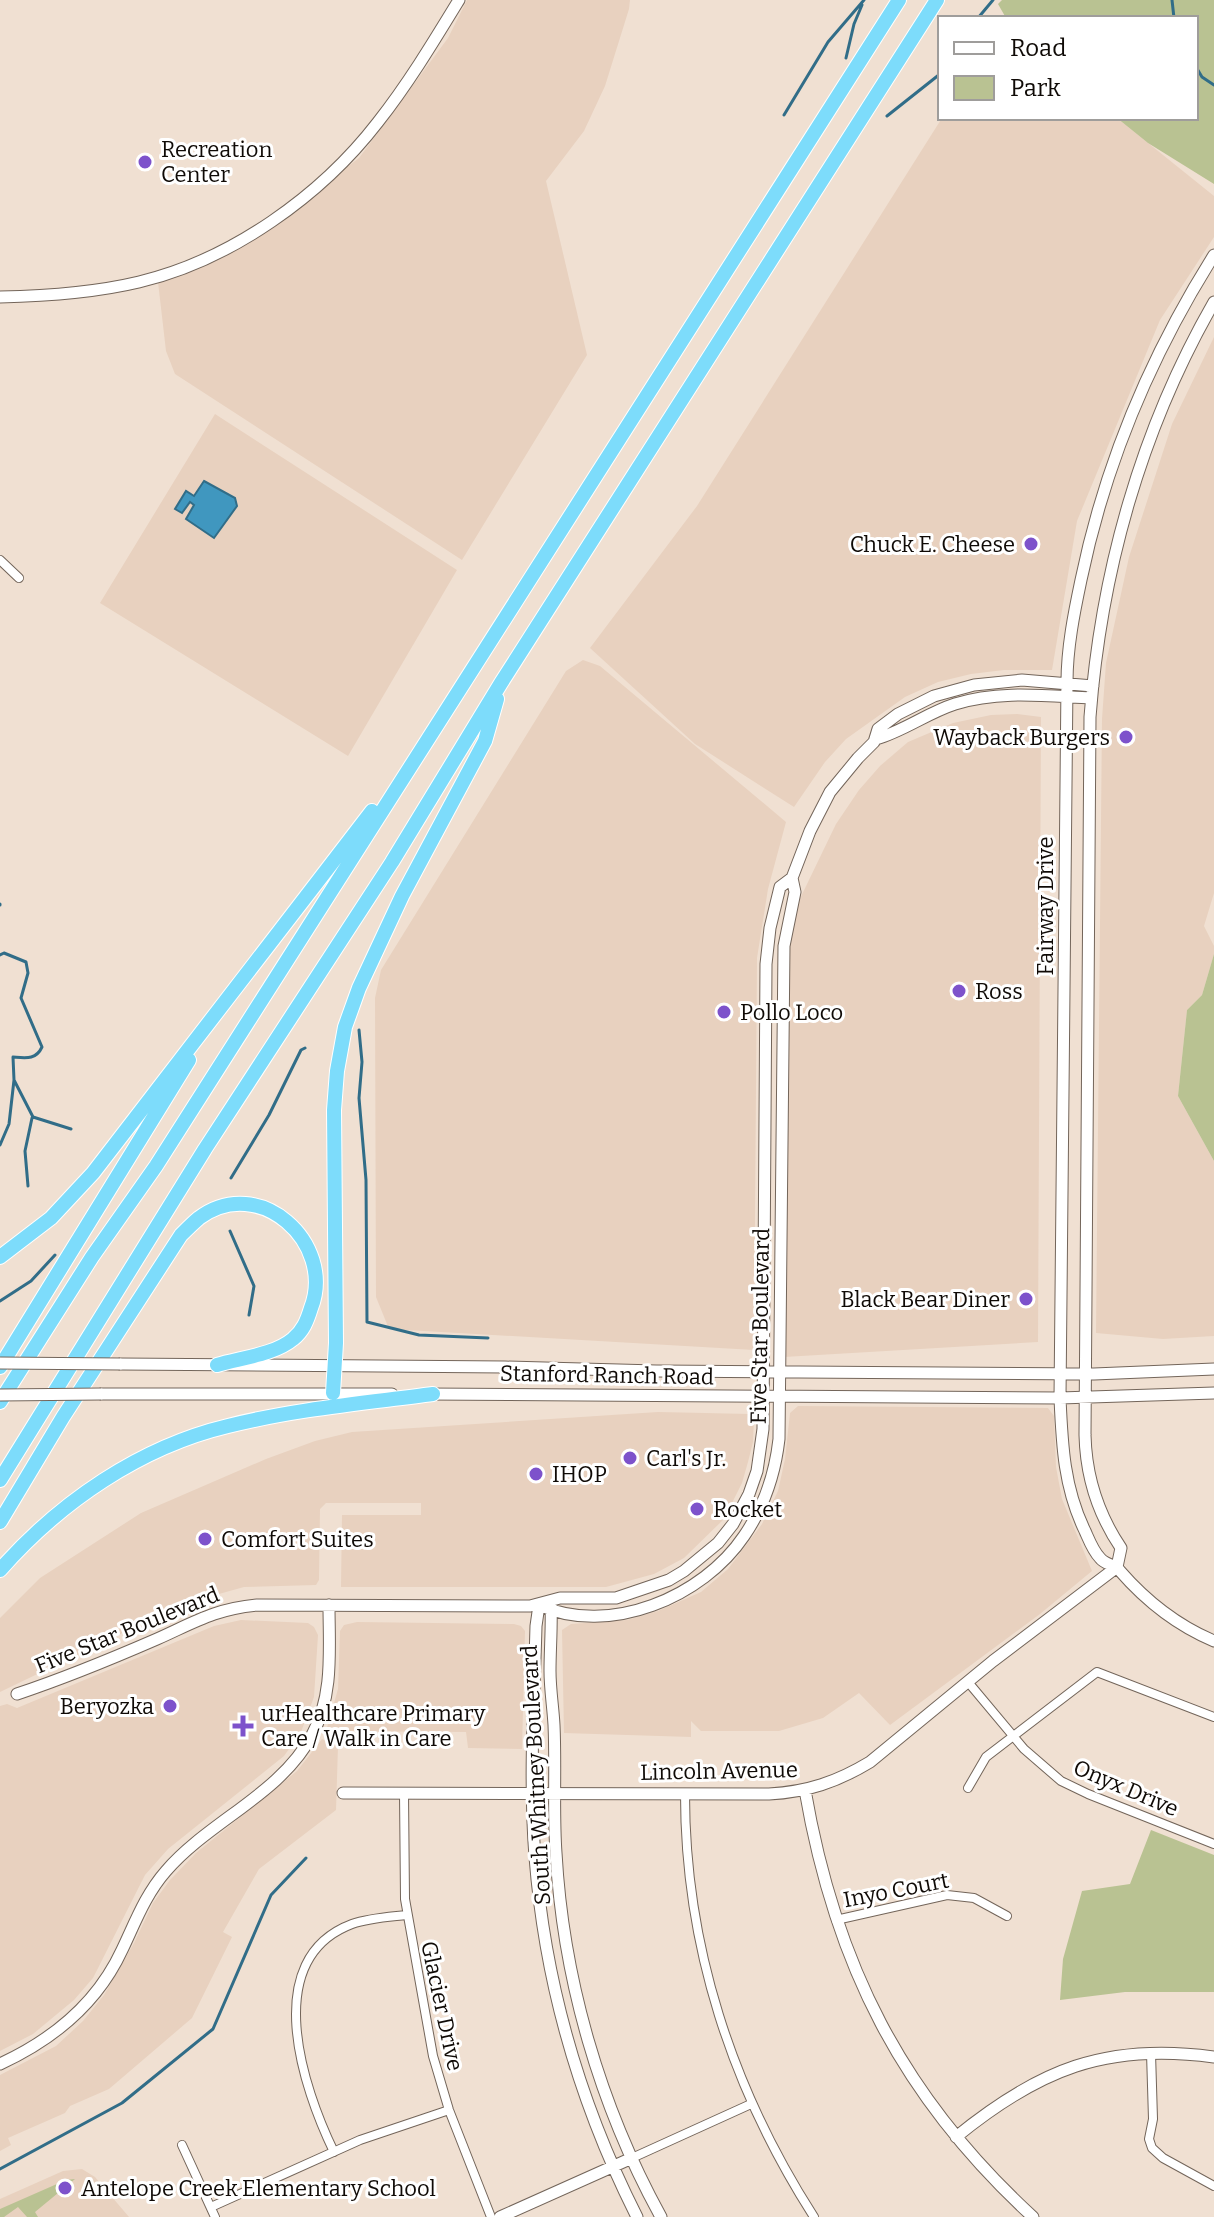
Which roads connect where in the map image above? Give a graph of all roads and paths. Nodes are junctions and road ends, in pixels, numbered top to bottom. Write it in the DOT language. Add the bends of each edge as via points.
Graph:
graph roads {
  1 [pos="459,0"];
  2 [pos="899,0"];
  3 [pos="937,0"];
  4 [pos="1214,255"];
  5 [pos="0,297"];
  6 [pos="1214,302"];
  7 [pos="0,560"];
  8 [pos="19,578"];
  9 [pos="1067,682"];
  10 [pos="501,683"];
  11 [pos="1092,692"];
  12 [pos="1067,697"];
  13 [pos="876,739"];
  14 [pos="398,785"];
  15 [pos="792,878"];
  16 [pos="234,989"];
  17 [pos="1065,1087"];
  18 [pos="1086,1087"];
  19 [pos="0,1257"];
  20 [pos="763,1259"];
  21 [pos="781,1259"];
  22 [pos="0,1365"];
  23 [pos="217,1365"];
  24 [pos="335,1365"];
  25 [pos="1214,1369"];
  26 [pos="764,1372"];
  27 [pos="780,1372"];
  28 [pos="1062,1373"];
  29 [pos="1085,1373"];
  30 [pos="333,1393"];
  31 [pos="1214,1393"];
  32 [pos="433,1394"];
  33 [pos="0,1395"];
  34 [pos="764,1397"];
  35 [pos="780,1397"];
  36 [pos="1060,1398"];
  37 [pos="1085,1398"];
  38 [pos="0,1402"];
  39 [pos="0,1480"];
  40 [pos="749,1494"];
  41 [pos="0,1522"];
  42 [pos="743,1537"];
  43 [pos="1117,1567"];
  44 [pos="0,1570"];
  45 [pos="669,1580"];
  46 [pos="329,1605"];
  47 [pos="547,1605"];
  48 [pos="640,1609"];
  49 [pos="1214,1641"];
  50 [pos="968,1682"];
  51 [pos="17,1694"];
  52 [pos="1214,1717"];
  53 [pos="1013,1735"];
  54 [pos="968,1788"];
  55 [pos="805,1790"];
  56 [pos="343,1793"];
  57 [pos="404,1793"];
  58 [pos="533,1793"];
  59 [pos="554,1793"];
  60 [pos="685,1794"];
  61 [pos="1214,1844"];
  62 [pos="406,1915"];
  63 [pos="1007,1916"];
  64 [pos="836,1920"];
  65 [pos="1151,2053"];
  66 [pos="1214,2057"];
  67 [pos="0,2064"];
  68 [pos="751,2104"];
  69 [pos="449,2110"];
  70 [pos="956,2137"];
  71 [pos="182,2145"];
  72 [pos="334,2152"];
  73 [pos="632,2158"];
  74 [pos="613,2166"];
  75 [pos="1214,2186"];
  76 [pos="211,2207"];
  77 [pos="215,2217"];
  78 [pos="491,2217"];
  79 [pos="500,2217"];
  80 [pos="637,2217"];
  81 [pos="661,2217"];
  82 [pos="814,2217"];
  83 [pos="1033,2217"];
  1 -- 5 [label="street" via="378,122 294,205 235,243 143,281 61,295"];
  2 -- 14 [label="highway"];
  3 -- 10 [label="highway"];
  4 -- 9 [label="street, Fairway Drive" via="1148,376 1111,466 1079,590"];
  6 -- 11 [label="street, Fairway Drive" via="1165,405 1129,500 1103,604"];
  7 -- 8 [label="street"];
  9 -- 11 [label="street, Five Star Boulevard"];
  9 -- 12 [label="street, Fairway Drive"];
  9 -- 13 [label="street, Five Star Boulevard" via="991,682 950,691 898,714 878,729"];
  10 -- 24 [label="highway" via="485,741 395,909 345,1027 334,1110"];
  10 -- 39 [label="highway"];
  11 -- 12 [label="street, Five Star Boulevard"];
  11 -- 18 [label="street, Fairway Drive"];
  12 -- 13 [label="street, Five Star Boulevard" via="977,698"];
  12 -- 17 [label="street, Fairway Drive"];
  13 -- 15 [label="street, Five Star Boulevard" via="830,792"];
  14 -- 16 [label="highway" via="363,822"];
  14 -- 38 [label="highway"];
  15 -- 20 [label="street, Five Star Boulevard" via="780,887 766,964"];
  15 -- 21 [label="street, Five Star Boulevard" via="795,892 783,967"];
  16 -- 19 [label="highway" via="72,1198"];
  16 -- 22 [label="highway"];
  17 -- 18 [label="street"];
  17 -- 28 [label="street, Fairway Drive"];
  18 -- 29 [label="street, Fairway Drive"];
  20 -- 21 [label="street"];
  20 -- 26 [label="street, Five Star Boulevard"];
  21 -- 27 [label="street, Five Star Boulevard"];
  22 -- 23 [label="street, Stanford Ranch Road, bridge"];
  23 -- 24 [label="street, Stanford Ranch Road"];
  23 -- 41 [label="highway" via="286,1344 304,1328 314,1301 316,1271 307,1245 275,1212 249,1203 225,1205 201,1216 181,1235"];
  24 -- 26 [label="street, Stanford Ranch Road"];
  24 -- 30 [label="highway"];
  25 -- 29 [label="street, Stanford Ranch Road"];
  26 -- 27 [label="street, Stanford Ranch Road"];
  26 -- 34 [label="street, Five Star Boulevard"];
  27 -- 28 [label="street, Stanford Ranch Road"];
  27 -- 35 [label="street, Five Star Boulevard"];
  28 -- 29 [label="street, Stanford Ranch Road"];
  28 -- 36 [label="street, Fairway Drive"];
  29 -- 37 [label="street, Fairway Drive"];
  30 -- 32 [label="street, Stanford Ranch Road"];
  30 -- 33 [label="street, Stanford Ranch Road, bridge"];
  31 -- 37 [label="street, Stanford Ranch Road"];
  32 -- 34 [label="street, Stanford Ranch Road"];
  32 -- 44 [label="highway" via="270,1417 177,1443 80,1496"];
  34 -- 35 [label="street, Stanford Ranch Road"];
  34 -- 40 [label="street, Five Star Boulevard" via="761,1450"];
  35 -- 36 [label="street, Stanford Ranch Road"];
  35 -- 42 [label="street, Five Star Boulevard" via="772,1476"];
  36 -- 37 [label="street, Stanford Ranch Road"];
  36 -- 43 [label="street, Fairway Drive" via="1064,1469 1075,1510 1102,1561"];
  37 -- 43 [label="street, Fairway Drive" via="1089,1476 1097,1505 1121,1548"];
  40 -- 42 [label="street" via="740,1529"];
  40 -- 45 [label="street, Five Star Boulevard" via="718,1543"];
  42 -- 48 [label="street, Five Star Boulevard" via="693,1585"];
  43 -- 49 [label="street, Fairway Drive" via="1157,1608"];
  43 -- 50 [label="street, Lincoln Avenue"];
  45 -- 47 [label="street, Five Star Boulevard" via="616,1598 560,1598"];
  45 -- 48 [label="street" via="642,1601"];
  46 -- 47 [label="street, Five Star Boulevard"];
  46 -- 51 [label="street, Five Star Boulevard" via="225,1609"];
  46 -- 67 [label="street" via="328,1689 304,1749 165,1872 142,1905 111,1971 73,2018 32,2049"];
  47 -- 48 [label="street, Five Star Boulevard" via="563,1614 599,1616"];
  47 -- 58 [label="street, South Whitney Boulevard" via="536,1642"];
  47 -- 59 [label="street, South Whitney Boulevard"];
  50 -- 53 [label="street, Onyx Drive"];
  50 -- 55 [label="street, Lincoln Avenue" via="870,1762"];
  52 -- 53 [label="street" via="1097,1672"];
  53 -- 54 [label="street" via="986,1757"];
  53 -- 61 [label="street, Onyx Drive" via="1037,1762 1075,1788"];
  55 -- 60 [label="street, Lincoln Avenue"];
  55 -- 64 [label="street"];
  56 -- 57 [label="street, Lincoln Avenue"];
  57 -- 58 [label="street, Lincoln Avenue"];
  57 -- 62 [label="street, Glacier Drive"];
  58 -- 59 [label="street, Lincoln Avenue"];
  58 -- 74 [label="street, South Whitney Boulevard" via="540,1906 556,1998 577,2074"];
  59 -- 60 [label="street, Lincoln Avenue"];
  59 -- 73 [label="street, South Whitney Boulevard" via="560,1903 576,1993"];
  60 -- 68 [label="street" via="688,1871 700,1949"];
  62 -- 69 [label="street, Glacier Drive"];
  62 -- 72 [label="street" via="368,1920 337,1932 314,1952 300,1978 297,2030 311,2095"];
  63 -- 64 [label="street, Inyo Court" via="974,1898 947,1895"];
  64 -- 70 [label="street" via="883,2029"];
  65 -- 66 [label="street"];
  65 -- 70 [label="street" via="1098,2059 1055,2073 1007,2097"];
  65 -- 75 [label="street" via="1152,2148"];
  68 -- 73 [label="street"];
  68 -- 82 [label="street"];
  69 -- 72 [label="street"];
  69 -- 78 [label="street, Glacier Drive"];
  70 -- 83 [label="street"];
  71 -- 76 [label="street"];
  72 -- 76 [label="street"];
  73 -- 74 [label="street"];
  73 -- 81 [label="street, South Whitney Boulevard"];
  74 -- 79 [label="street"];
  74 -- 80 [label="street, South Whitney Boulevard"];
  76 -- 77 [label="street"];
}
